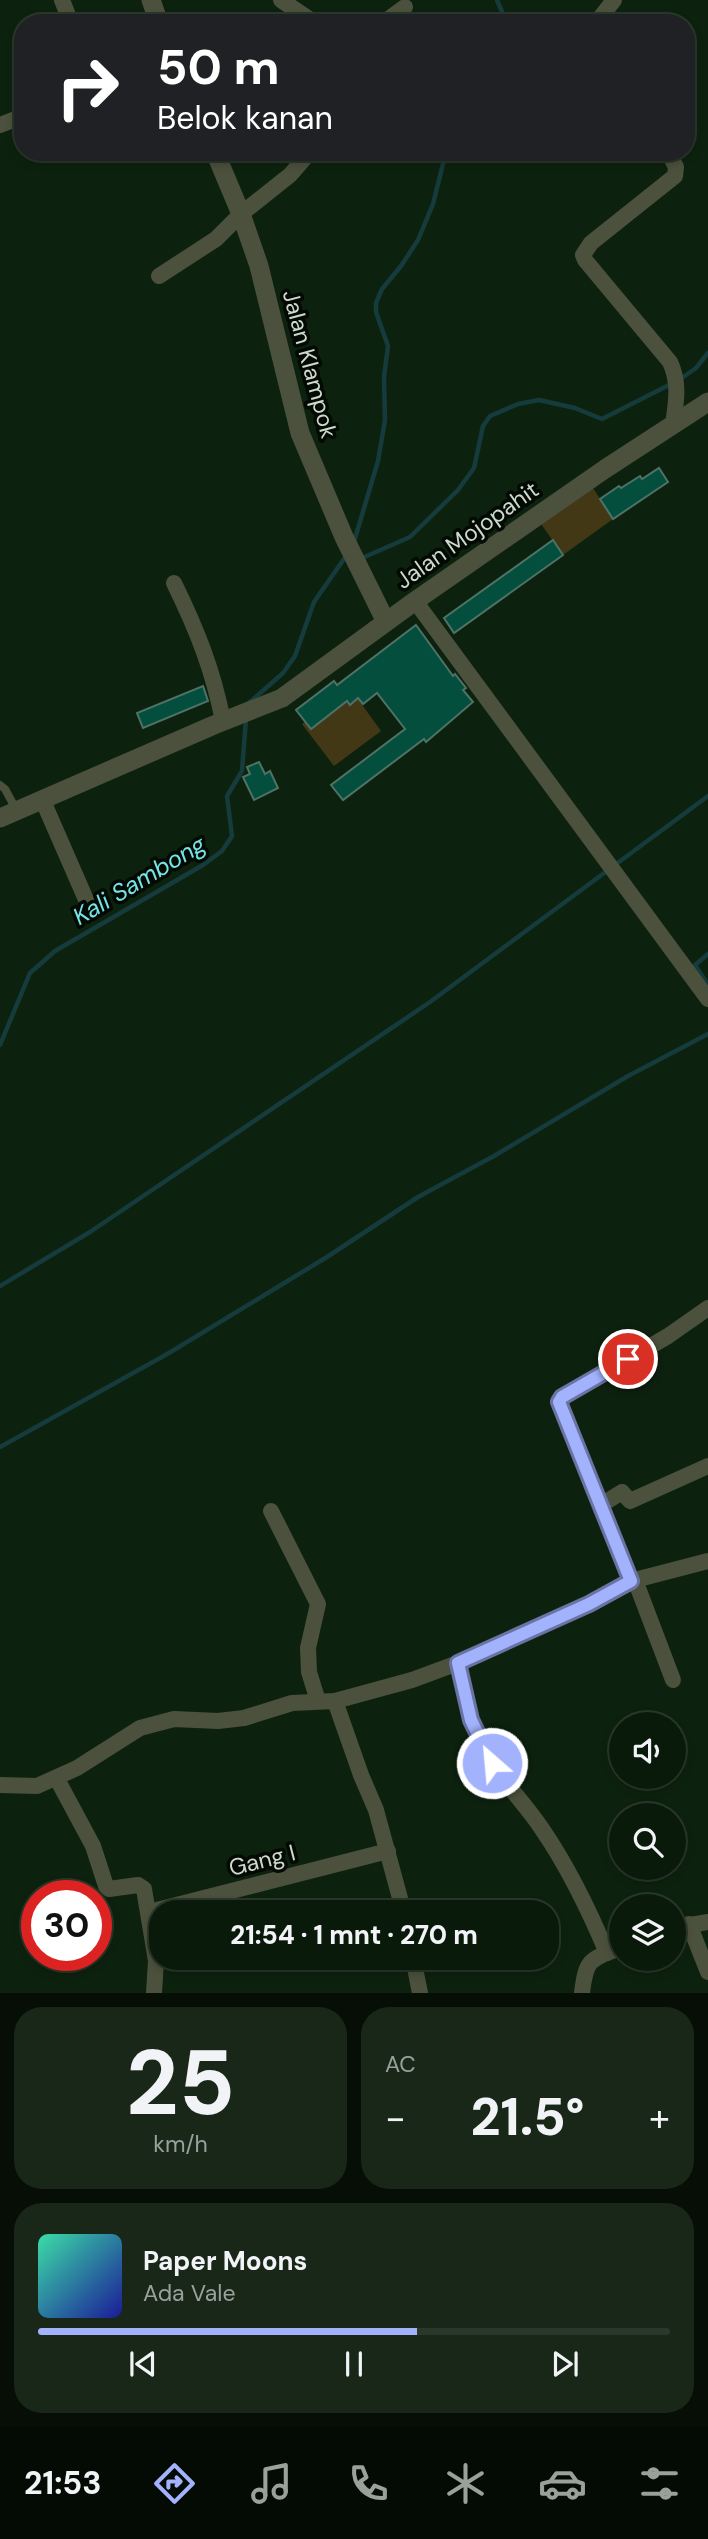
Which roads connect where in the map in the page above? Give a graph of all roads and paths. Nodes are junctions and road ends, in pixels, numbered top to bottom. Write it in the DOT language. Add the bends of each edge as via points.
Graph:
graph roads {
  1 [pos="281,0"];
  2 [pos="614,0"];
  3 [pos="405,6"];
  4 [pos="302,14"];
  5 [pos="395,14"];
  6 [pos="603,14"];
  7 [pos="219,161"];
  8 [pos="302,161"];
  9 [pos="672,161"];
  10 [pos="242,214"];
  11 [pos="159,276"];
  12 [pos="708,402"];
  13 [pos="673,425"];
  14 [pos="174,583"];
  15 [pos="415,601"];
  16 [pos="386,622"];
  17 [pos="227,720"];
  18 [pos="0,785"];
  19 [pos="43,801"];
  20 [pos="8,815"];
  21 [pos="91,911"];
  22 [pos="708,999"];
  23 [pos="708,1308"];
  24 [pos="708,1466"];
  25 [pos="601,1505"];
  26 [pos="271,1511"];
  27 [pos="708,1561"];
  28 [pos="633,1581"];
  29 [pos="458,1663"];
  30 [pos="673,1680"];
  31 [pos="327,1701"];
  32 [pos="57,1779"];
  33 [pos="0,1785"];
  34 [pos="387,1852"];
  35 [pos="197,1900"];
  36 [pos="400,1900"];
  37 [pos="149,1912"];
  38 [pos="708,1922"];
  39 [pos="686,1925"];
  40 [pos="686,1933"];
  41 [pos="609,1944"];
  42 [pos="609,1952"];
  43 [pos="155,1970"];
  44 [pos="415,1970"];
  45 [pos="708,1972"];
  46 [pos="154,1993"];
  47 [pos="420,1993"];
  48 [pos="583,1993"];
  1 -- 4 [label="street"];
  2 -- 6 [label="street"];
  3 -- 5 [label="street"];
  7 -- 10 [label="street, Jalan Klampok"];
  8 -- 10 [label="street"];
  9 -- 13 [label="street" via="675,176 591,243 583,255 653,339 677,382"];
  10 -- 11 [label="street" via="216,239"];
  10 -- 16 [label="street, Jalan Klampok" via="300,433"];
  12 -- 13 [label="street, Jalan Mojopahit"];
  13 -- 15 [label="street, Jalan Mojopahit"];
  14 -- 17 [label="street" via="204,648"];
  15 -- 16 [label="street, Jalan Mojopahit"];
  15 -- 22 [label="street"];
  16 -- 17 [label="street, Jalan Mojopahit" via="288,695"];
  17 -- 19 [label="street"];
  18 -- 20 [label="lane" via="5,789"];
  19 -- 20 [label="street"];
  19 -- 21 [label="street"];
  23 -- 25 [label="street" via="560,1398"];
  24 -- 25 [label="street" via="630,1501 622,1492"];
  25 -- 28 [label="street"];
  26 -- 31 [label="street" via="318,1604 309,1672"];
  27 -- 28 [label="street"];
  28 -- 29 [label="street"];
  28 -- 30 [label="street"];
  29 -- 31 [label="street" via="412,1680"];
  29 -- 41 [label="street" via="471,1720 482,1745 541,1828"];
  31 -- 32 [label="street" via="292,1703 244,1718 174,1719 141,1728"];
  31 -- 34 [label="street" via="376,1810"];
  32 -- 33 [label="street" via="37,1787"];
  32 -- 37 [label="street" via="93,1846 106,1886 141,1886"];
  34 -- 35 [label="street, Gang I"];
  34 -- 36 [label="street"];
  38 -- 39 [label="street"];
  40 -- 45 [label="street"];
  42 -- 48 [label="street" via="589,1962"];
  43 -- 46 [label="street"];
  44 -- 47 [label="street"];
}
